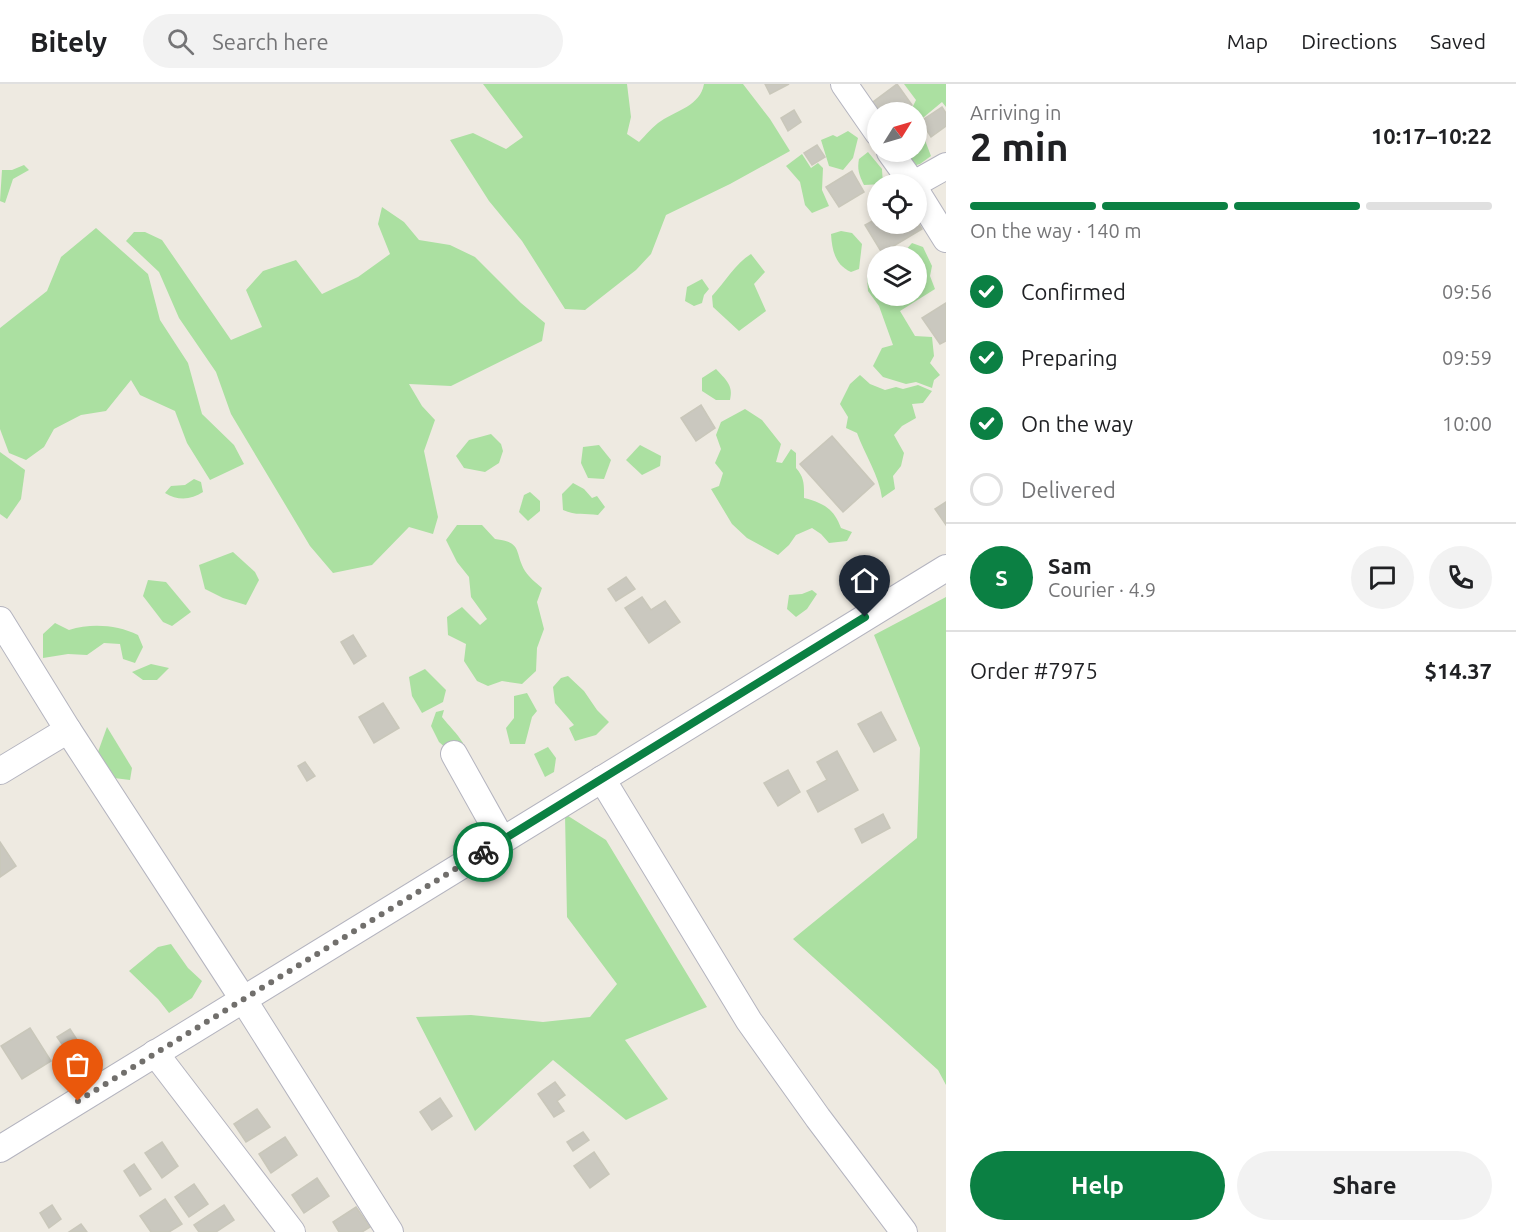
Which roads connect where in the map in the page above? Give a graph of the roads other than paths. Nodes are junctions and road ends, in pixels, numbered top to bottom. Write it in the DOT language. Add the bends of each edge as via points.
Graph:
graph roads {
  1 [pos="844,84"];
  2 [pos="867,117"];
  3 [pos="946,166"];
  4 [pos="927,177"];
  5 [pos="927,209"];
  6 [pos="946,239"];
  7 [pos="946,568"];
  8 [pos="0,620"];
  9 [pos="68,730"];
  10 [pos="454,754"];
  11 [pos="0,771"];
  12 [pos="602,779"];
  13 [pos="502,840"];
  14 [pos="243,999"];
  15 [pos="155,1053"];
  16 [pos="0,1149"];
  17 [pos="292,1232"];
  18 [pos="390,1232"];
  19 [pos="904,1232"];
  1 -- 2 [label="street"];
  3 -- 4 [label="street"];
  5 -- 6 [label="street"];
  7 -- 12 [label="street"];
  8 -- 9 [label="street"];
  9 -- 11 [label="street"];
  9 -- 14 [label="street"];
  10 -- 13 [label="street"];
  12 -- 13 [label="street"];
  12 -- 19 [label="street" via="749,1021"];
  13 -- 14 [label="street"];
  14 -- 15 [label="street"];
  14 -- 18 [label="street"];
  15 -- 16 [label="street"];
  15 -- 17 [label="street"];
}
